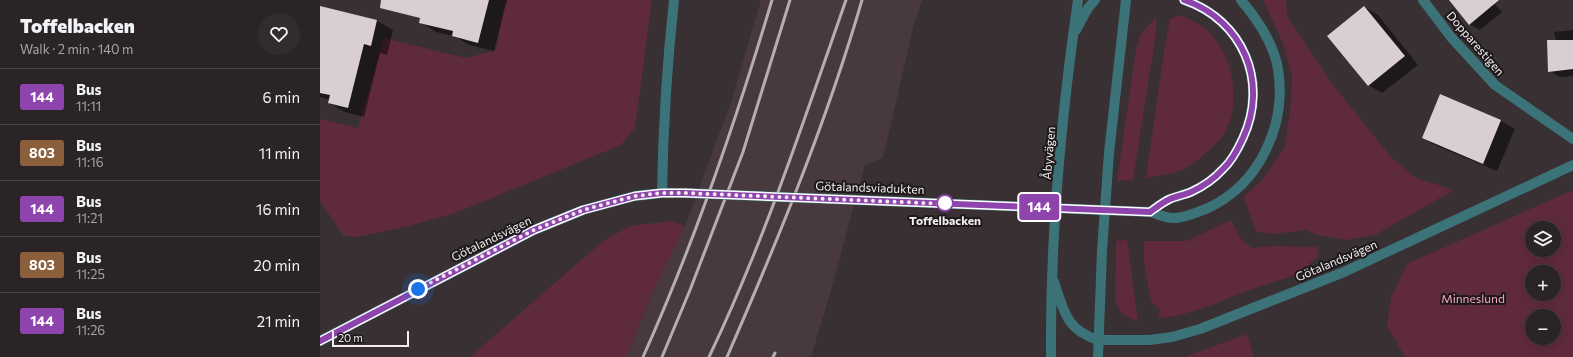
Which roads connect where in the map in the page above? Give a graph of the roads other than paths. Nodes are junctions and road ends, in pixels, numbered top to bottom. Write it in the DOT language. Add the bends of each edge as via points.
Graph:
graph roads {
  1 [pos="674,0"];
  2 [pos="1078,0"];
  3 [pos="1095,0"];
  4 [pos="1126,0"];
  5 [pos="1184,0"];
  6 [pos="1241,0"];
  7 [pos="1423,0"];
  8 [pos="1073,35"];
  9 [pos="1573,139"];
  10 [pos="1573,165"];
  11 [pos="662,193"];
  12 [pos="685,193"];
  13 [pos="1150,212"];
  14 [pos="1052,278"];
  15 [pos="1098,340"];
  16 [pos="320,341"];
  17 [pos="1051,357"];
  18 [pos="1098,357"];
  1 -- 11 [label="street"];
  2 -- 8 [label="street, Åbyvägen"];
  3 -- 8 [label="street"];
  4 -- 15 [label="street" via="1109,153"];
  5 -- 13 [label="street" via="1210,12 1233,34 1250,66 1254,99 1247,129 1240,145 1223,170 1192,192 1171,198"];
  6 -- 13 [label="street, Götalandsviadukten" via="1272,48 1278,68 1280,100 1273,135 1257,167 1223,200 1196,213 1176,218"];
  7 -- 9 [label="street, Dopparestigen" via="1451,37 1495,85"];
  8 -- 14 [label="street, Åbyvägen" via="1060,146"];
  10 -- 15 [label="street, Götalandsvägen" via="1344,272 1200,329 1150,340"];
  11 -- 12 [label="street, Götalandsvägen"];
  11 -- 16 [label="street, Götalandsvägen" via="635,196 583,210 534,230"];
  12 -- 13 [label="street, Götalandsviadukten, bridge"];
  14 -- 15 [label="street" via="1064,313 1074,328 1084,336"];
  14 -- 17 [label="street, Åbyvägen"];
  15 -- 18 [label="street"];
}
